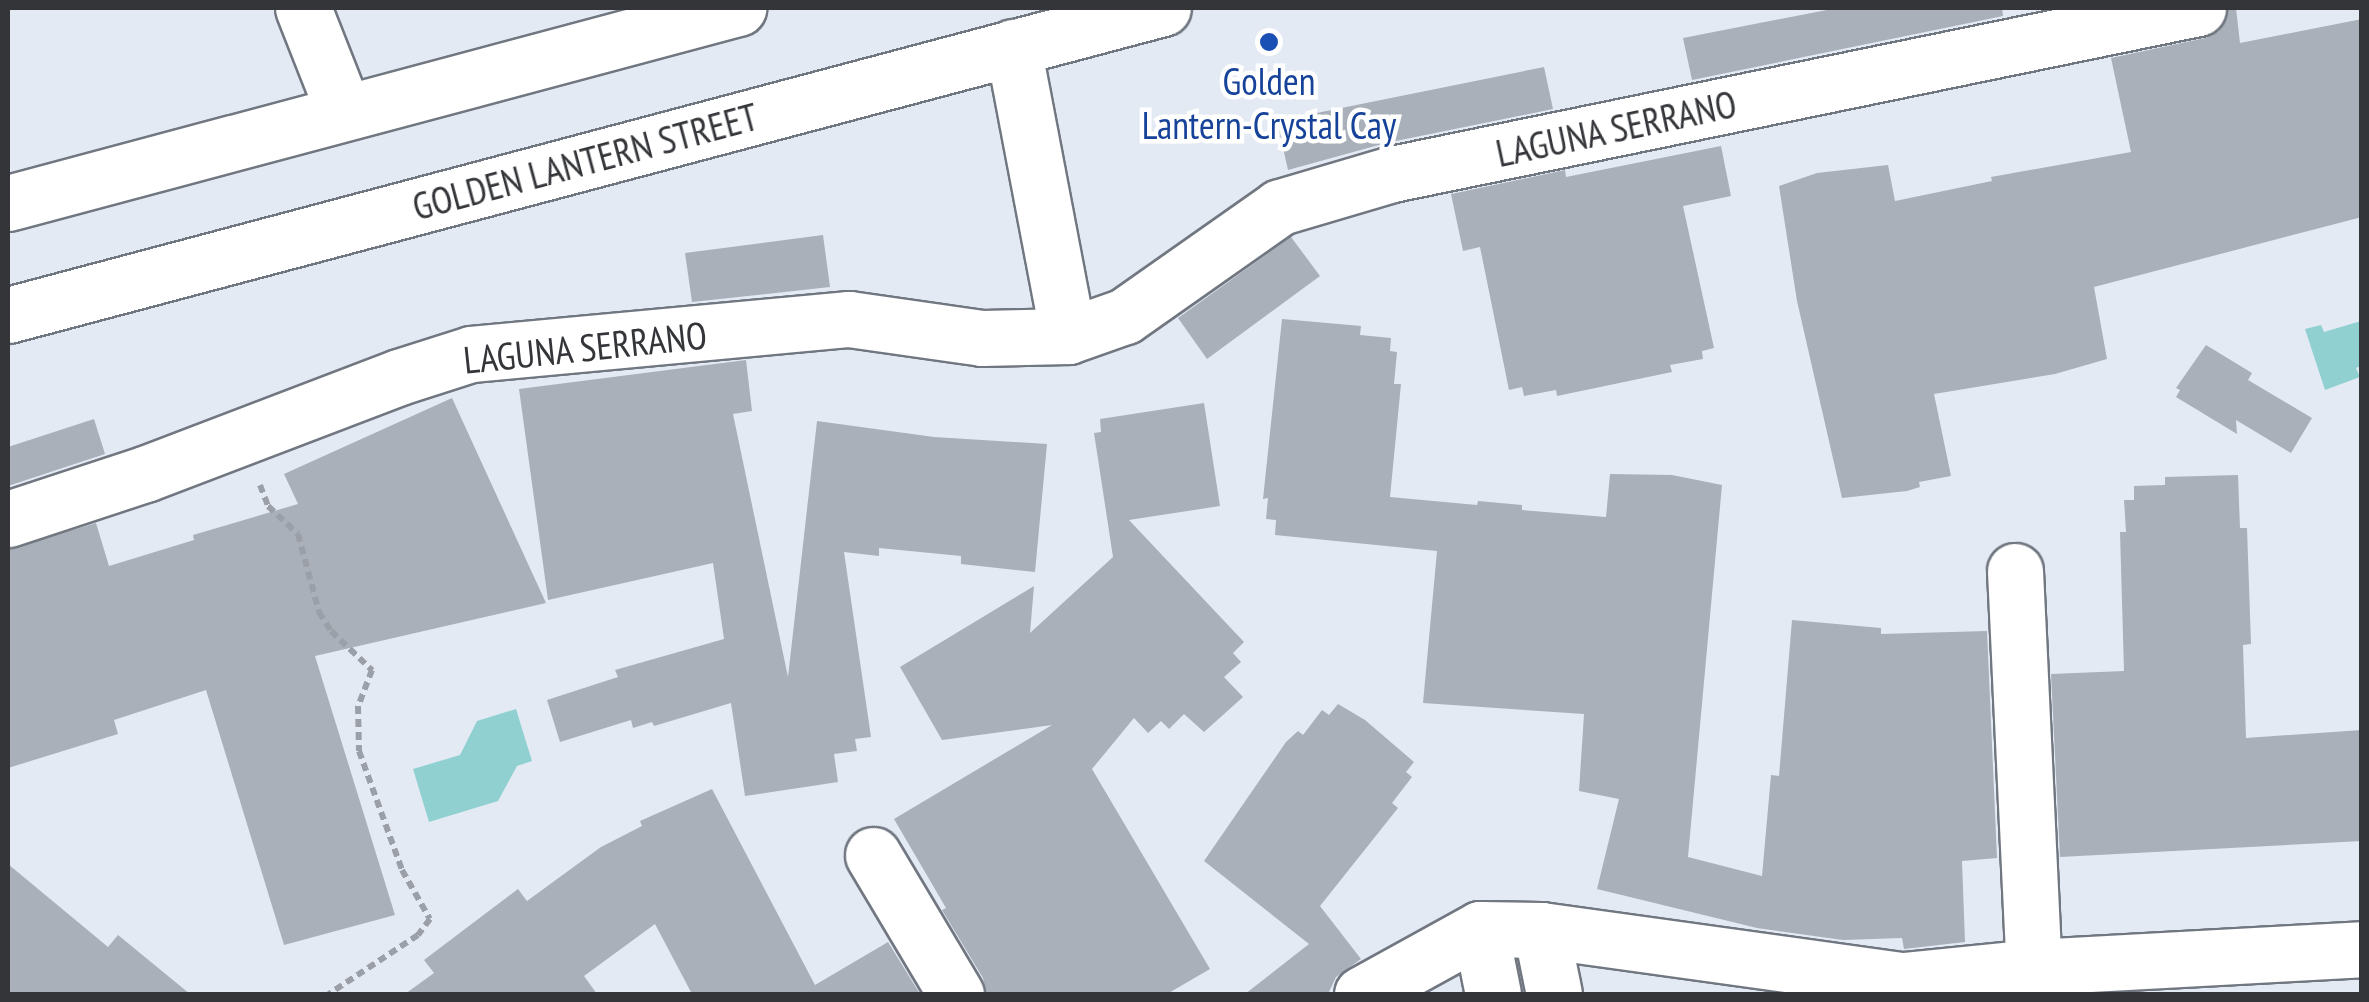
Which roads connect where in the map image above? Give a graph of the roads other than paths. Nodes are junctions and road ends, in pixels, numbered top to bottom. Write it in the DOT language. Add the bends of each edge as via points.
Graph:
graph roads {
  1 [pos="303,8"];
  2 [pos="738,8"];
  3 [pos="1163,8"];
  4 [pos="2198,8"];
  5 [pos="1013,47"];
  6 [pos="344,112"];
  7 [pos="8,203"];
  8 [pos="8,316"];
  9 [pos="1068,336"];
  10 [pos="8,518"];
  11 [pos="2015,572"];
  12 [pos="873,855"];
  13 [pos="1480,929"];
  14 [pos="1541,930"];
  15 [pos="2362,949"];
  16 [pos="2034,967"];
  17 [pos="956,994"];
  18 [pos="1362,994"];
  19 [pos="1493,994"];
  20 [pos="1554,994"];
  1 -- 6 [label="street"];
  2 -- 6 [label="street"];
  3 -- 5 [label="street, GOLDEN LANTERN STREET"];
  4 -- 9 [label="street, LAGUNA SERRANO" via="1392,174 1280,206 1125,316"];
  5 -- 8 [label="street, GOLDEN LANTERN STREET"];
  5 -- 9 [label="street"];
  6 -- 7 [label="street"];
  9 -- 10 [label="street, LAGUNA SERRANO" via="982,338 849,320 472,354"];
  11 -- 16 [label="street"];
  12 -- 17 [label="street"];
  13 -- 14 [label="street"];
  13 -- 18 [label="street"];
  13 -- 19 [label="street"];
  14 -- 16 [label="street" via="1903,980"];
  14 -- 20 [label="street"];
  15 -- 16 [label="street"];
}
